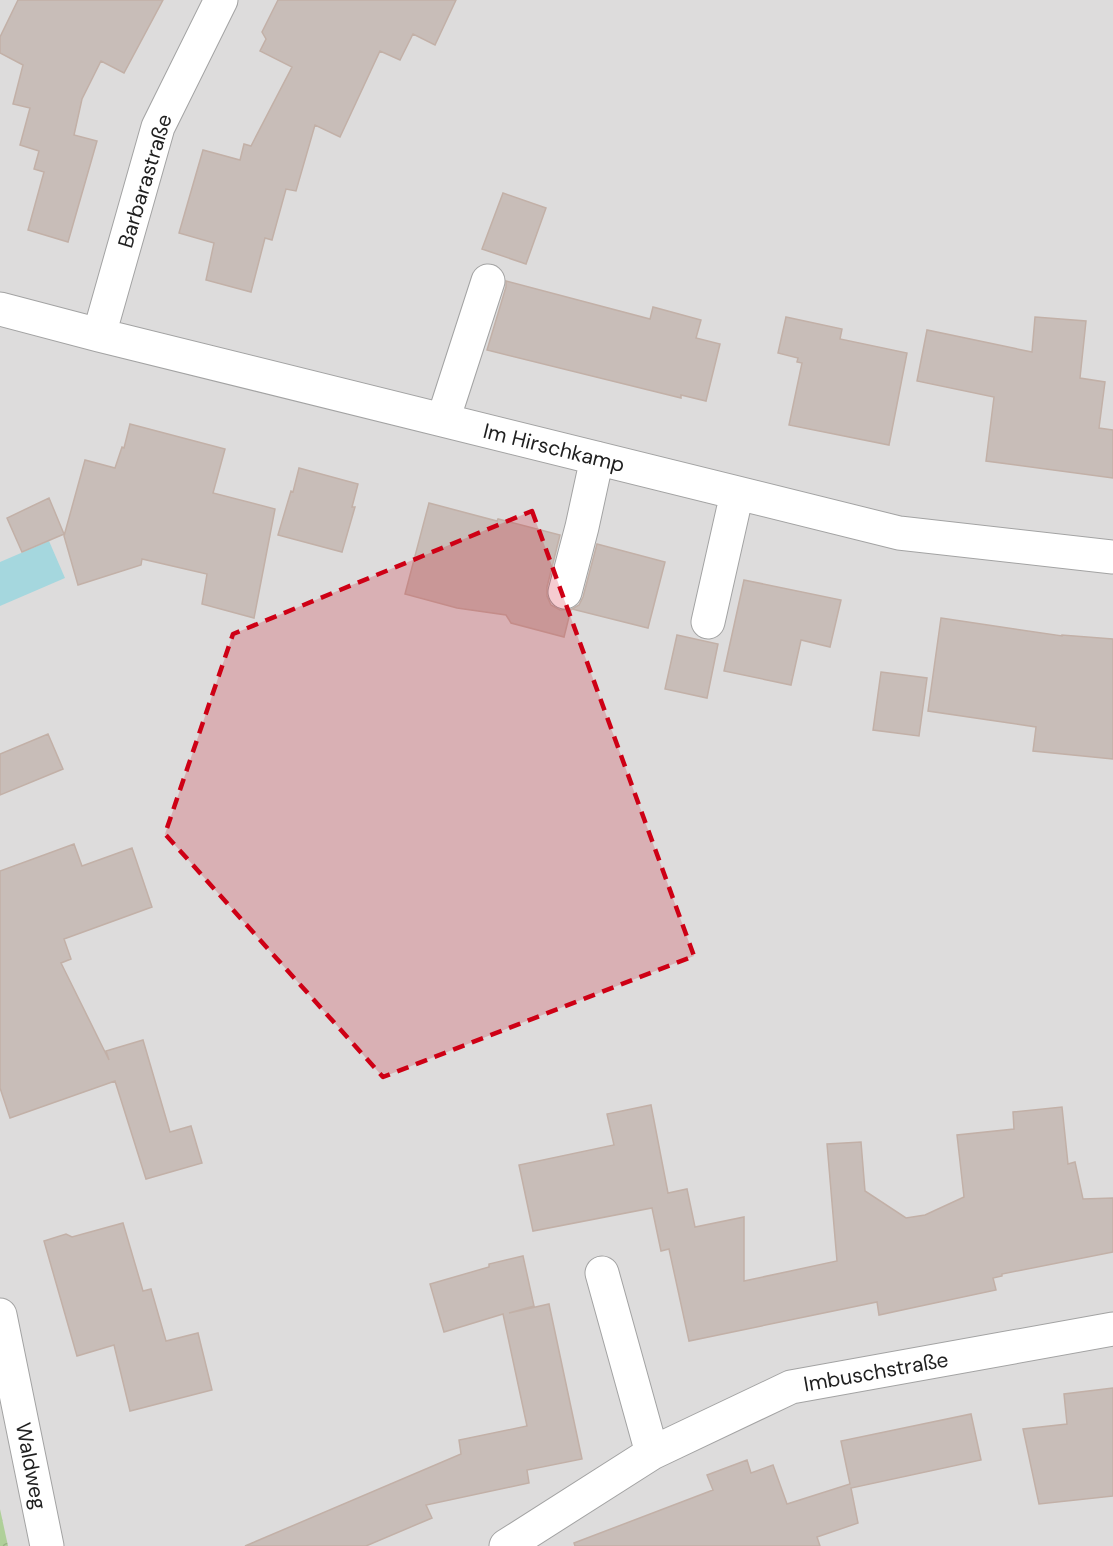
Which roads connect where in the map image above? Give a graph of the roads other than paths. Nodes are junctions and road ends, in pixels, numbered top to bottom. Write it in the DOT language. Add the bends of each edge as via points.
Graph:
graph roads {
  1 [pos="221,0"];
  2 [pos="488,281"];
  3 [pos="0,309"];
  4 [pos="99,335"];
  5 [pos="443,420"];
  6 [pos="597,458"];
  7 [pos="737,493"];
  8 [pos="1113,556"];
  9 [pos="565,592"];
  10 [pos="708,622"];
  11 [pos="602,1273"];
  12 [pos="0,1315"];
  13 [pos="1113,1329"];
  14 [pos="652,1453"];
  15 [pos="47,1546"];
  16 [pos="506,1546"];
  1 -- 4 [label="street, Barbarastraße" via="158,127"];
  2 -- 5 [label="street"];
  3 -- 4 [label="street, Im Hirschkamp"];
  4 -- 5 [label="street, Im Hirschkamp"];
  5 -- 6 [label="street, Im Hirschkamp"];
  6 -- 7 [label="street, Im Hirschkamp"];
  6 -- 9 [label="street"];
  7 -- 8 [label="street, Im Hirschkamp" via="899,533"];
  7 -- 10 [label="street"];
  11 -- 14 [label="street"];
  12 -- 15 [label="street, Waldweg"];
  13 -- 14 [label="street, Imbuschstraße" via="791,1387"];
  14 -- 16 [label="street, Imbuschstraße"];
}
